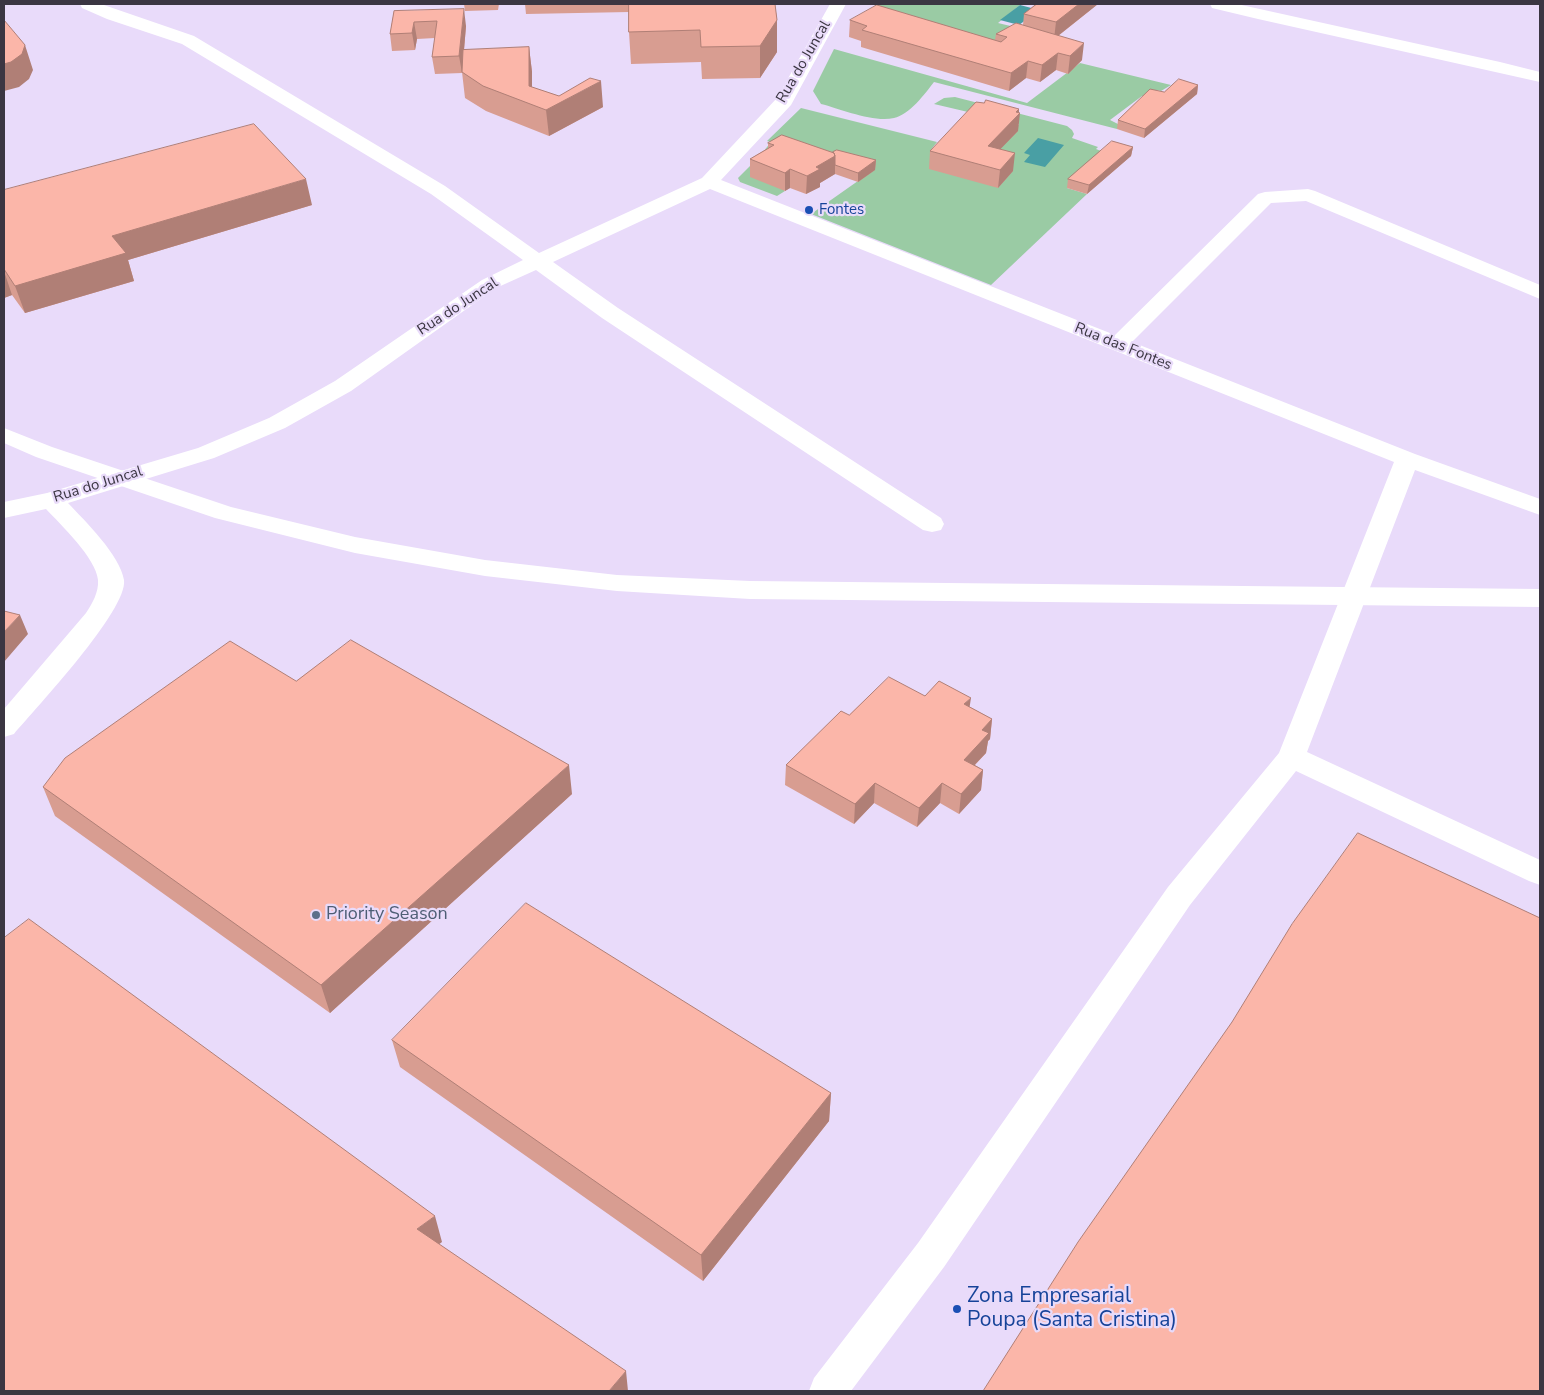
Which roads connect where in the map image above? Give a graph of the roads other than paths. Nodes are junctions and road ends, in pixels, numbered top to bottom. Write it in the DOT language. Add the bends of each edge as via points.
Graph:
graph roads {
  1 [pos="88,4"];
  2 [pos="838,4"];
  3 [pos="1218,4"];
  4 [pos="1540,77"];
  5 [pos="709,182"];
  6 [pos="538,262"];
  7 [pos="1540,293"];
  8 [pos="1117,345"];
  9 [pos="4,435"];
  10 [pos="1407,459"];
  11 [pos="51,500"];
  12 [pos="1540,506"];
  13 [pos="4,510"];
  14 [pos="932,524"];
  15 [pos="1540,598"];
  16 [pos="4,727"];
  17 [pos="1291,757"];
  18 [pos="1540,873"];
  19 [pos="828,1391"];
  1 -- 6 [label="street" via="188,40 438,190"];
  2 -- 5 [label="street, Rua do Juncal" via="785,101"];
  3 -- 4 [label="street"];
  5 -- 6 [label="street, Rua do Juncal"];
  5 -- 8 [label="street, Rua das Fontes"];
  6 -- 11 [label="street, Rua do Juncal" via="489,284 343,386 277,423 206,453"];
  6 -- 14 [label="street" via="610,314"];
  7 -- 8 [label="street" via="1308,195 1265,198"];
  8 -- 10 [label="street, Rua das Fontes"];
  9 -- 15 [label="street" via="44,452 224,513 355,545 485,568 617,583 750,590"];
  10 -- 12 [label="street, Rua das Fontes"];
  10 -- 17 [label="street"];
  11 -- 13 [label="street, Rua do Juncal"];
  11 -- 16 [label="street" via="105,562 111,580 106,600 95,618"];
  17 -- 18 [label="street"];
  17 -- 19 [label="street" via="1179,896 931,1255"];
}
